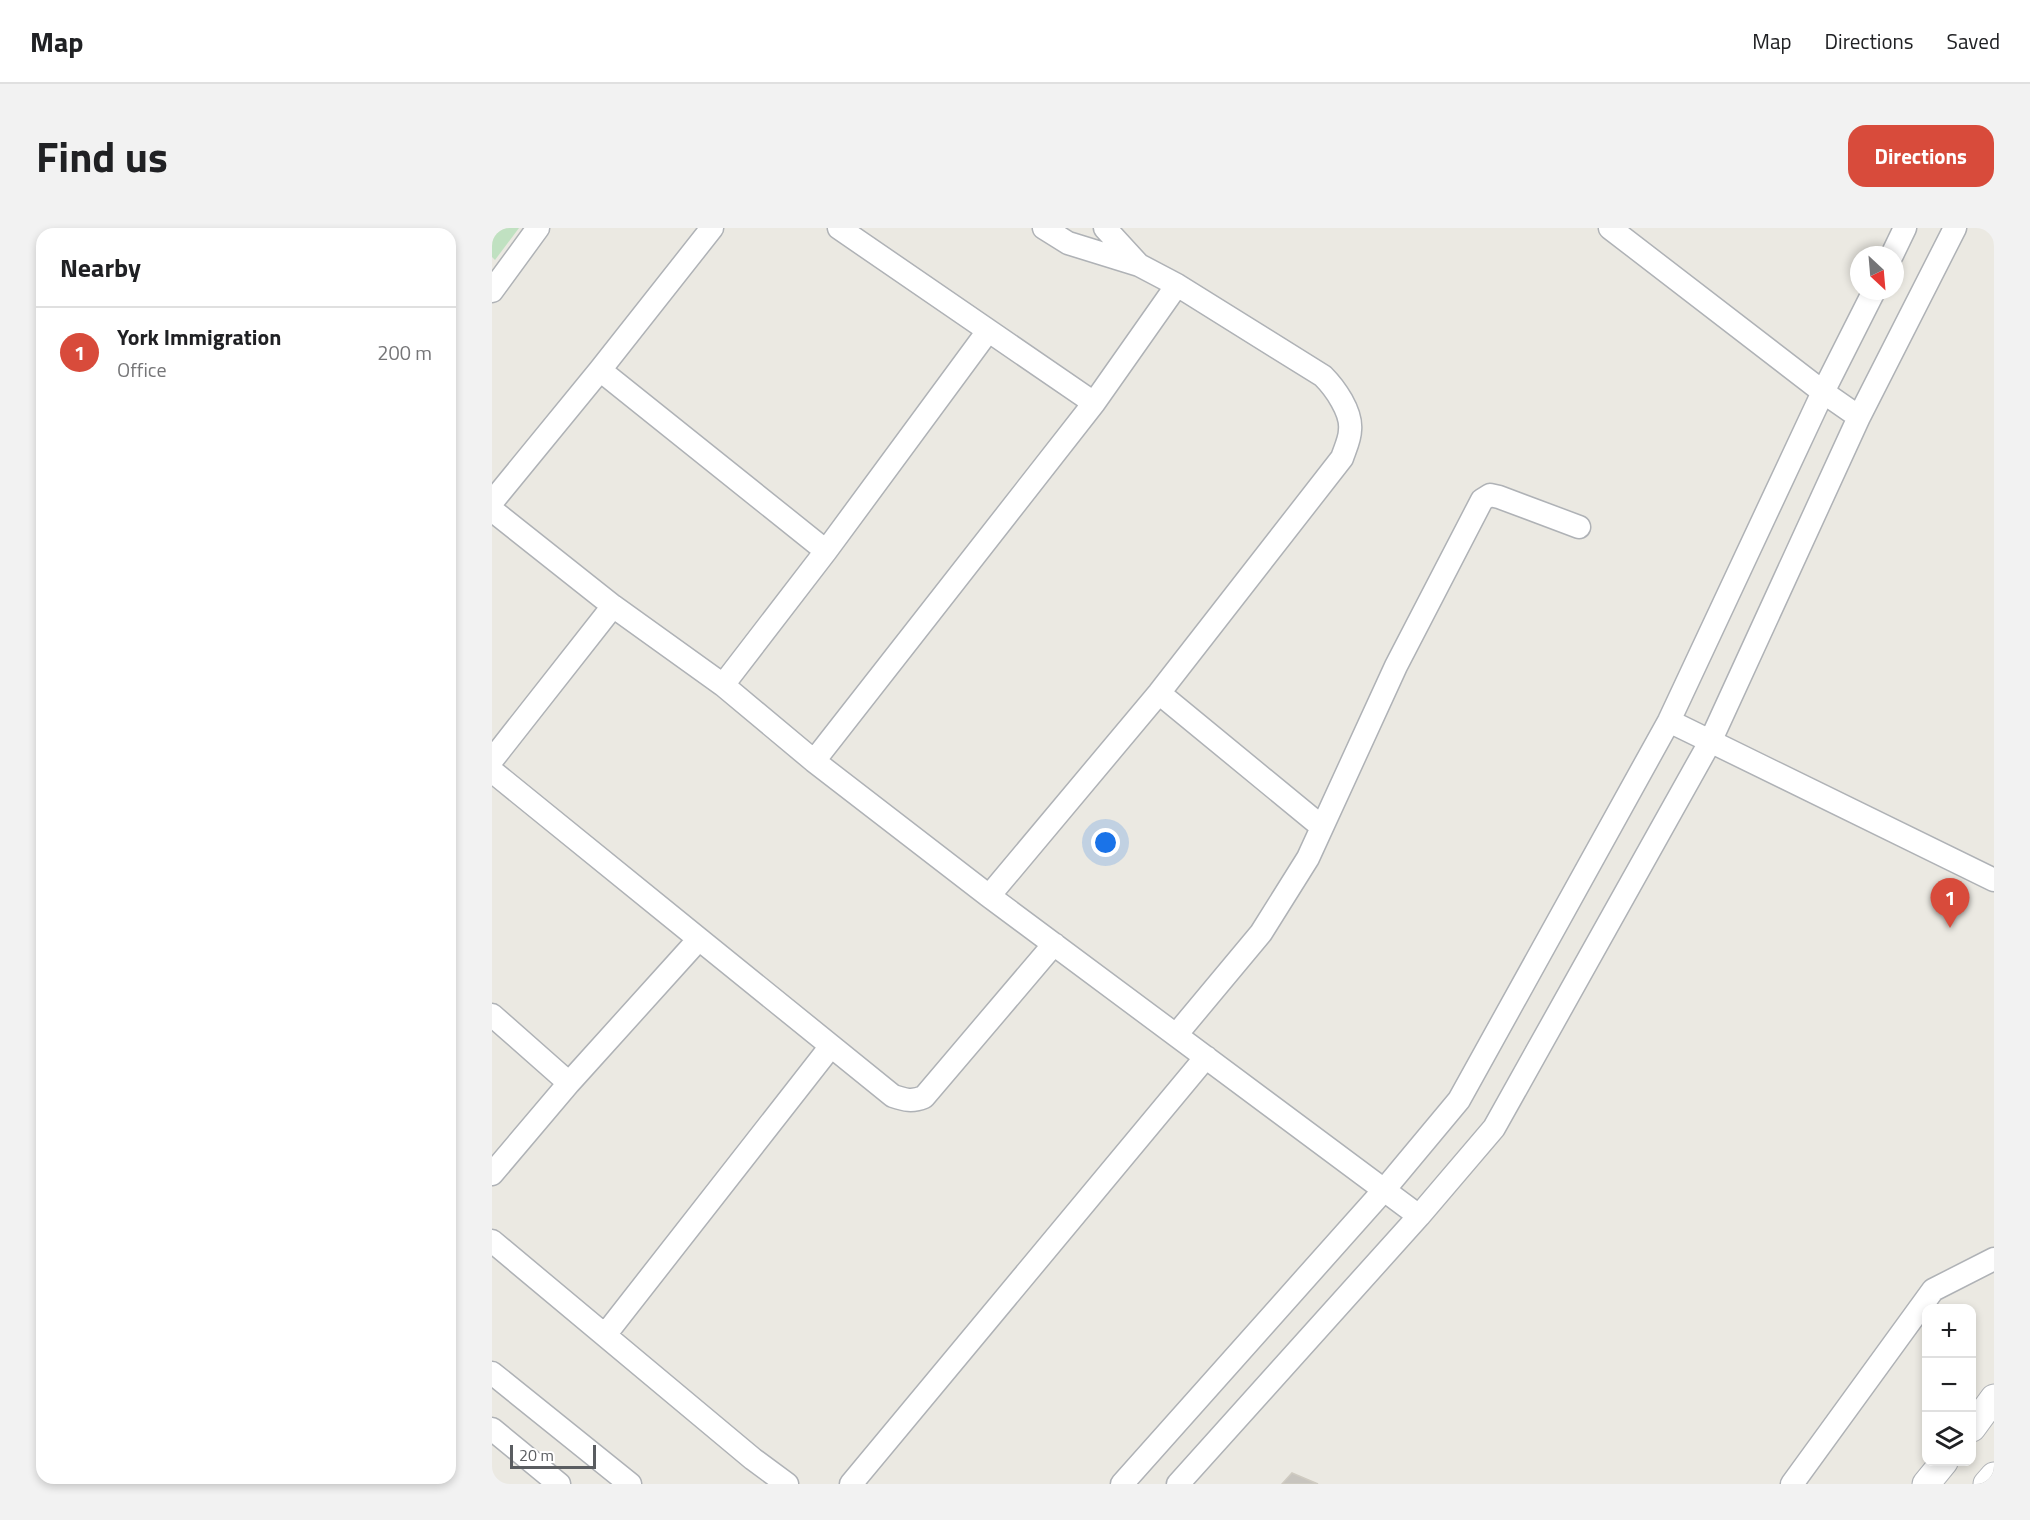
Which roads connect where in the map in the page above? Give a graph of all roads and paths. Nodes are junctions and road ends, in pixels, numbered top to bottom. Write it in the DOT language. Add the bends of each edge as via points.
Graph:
graph roads {
  1 [pos="537,228"];
  2 [pos="712,228"];
  3 [pos="839,228"];
  4 [pos="1044,228"];
  5 [pos="1105,228"];
  6 [pos="1610,228"];
  7 [pos="1905,228"];
  8 [pos="1955,228"];
  9 [pos="1896,246"];
  10 [pos="1139,265"];
  11 [pos="1177,285"];
  12 [pos="493,288"];
  13 [pos="1869,300"];
  14 [pos="988,331"];
  15 [pos="600,370"];
  16 [pos="1823,392"];
  17 [pos="1094,403"];
  18 [pos="1859,417"];
  19 [pos="492,502"];
  20 [pos="492,510"];
  21 [pos="1579,527"];
  22 [pos="826,551"];
  23 [pos="613,606"];
  24 [pos="723,685"];
  25 [pos="1160,693"];
  26 [pos="1670,721"];
  27 [pos="1710,742"];
  28 [pos="492,760"];
  29 [pos="814,761"];
  30 [pos="492,771"];
  31 [pos="1322,827"];
  32 [pos="1994,880"];
  33 [pos="989,896"];
  34 [pos="699,939"];
  35 [pos="1054,944"];
  36 [pos="492,1015"];
  37 [pos="1176,1035"];
  38 [pos="831,1046"];
  39 [pos="1206,1057"];
  40 [pos="569,1083"];
  41 [pos="492,1174"];
  42 [pos="1384,1190"];
  43 [pos="1419,1216"];
  44 [pos="492,1241"];
  45 [pos="1994,1259"];
  46 [pos="605,1335"];
  47 [pos="492,1373"];
  48 [pos="1992,1405"];
  49 [pos="1976,1423"];
  50 [pos="492,1429"];
  51 [pos="1940,1466"];
  52 [pos="1994,1476"];
  53 [pos="559,1484"];
  54 [pos="630,1484"];
  55 [pos="787,1484"];
  56 [pos="851,1484"];
  57 [pos="1122,1484"];
  58 [pos="1178,1484"];
  59 [pos="1792,1484"];
  60 [pos="1926,1484"];
  61 [pos="1987,1484"];
  1 -- 12 [label="street"];
  2 -- 15 [label="street"];
  3 -- 14 [label="street"];
  4 -- 10 [label="street" via="1068,243"];
  5 -- 10 [label="street"];
  6 -- 16 [label="street"];
  7 -- 9 [label="street"];
  8 -- 18 [label="street"];
  10 -- 11 [label="street"];
  11 -- 17 [label="street"];
  11 -- 25 [label="street" via="1323,376 1334,387 1351,429 1342,458"];
  13 -- 16 [label="street"];
  14 -- 17 [label="street"];
  14 -- 22 [label="street"];
  15 -- 19 [label="street"];
  15 -- 22 [label="street"];
  16 -- 18 [label="street"];
  16 -- 26 [label="street"];
  17 -- 29 [label="street"];
  18 -- 27 [label="street"];
  20 -- 23 [label="street"];
  21 -- 31 [label="street" via="1498,497 1490,495 1482,500 1396,666"];
  22 -- 24 [label="street"];
  23 -- 24 [label="street"];
  23 -- 28 [label="street"];
  24 -- 29 [label="street"];
  25 -- 31 [label="street"];
  25 -- 33 [label="street"];
  26 -- 27 [label="street"];
  26 -- 42 [label="street" via="1459,1100"];
  27 -- 32 [label="street"];
  27 -- 43 [label="street" via="1494,1128"];
  29 -- 33 [label="street"];
  30 -- 34 [label="street"];
  31 -- 37 [label="street" via="1272,916"];
  33 -- 35 [label="street"];
  34 -- 38 [label="street"];
  34 -- 40 [label="street"];
  35 -- 37 [label="street"];
  35 -- 38 [label="street" via="924,1097 906,1101 893,1096"];
  36 -- 40 [label="street"];
  37 -- 39 [label="street"];
  38 -- 46 [label="street"];
  39 -- 42 [label="street"];
  39 -- 56 [label="street"];
  40 -- 41 [label="street"];
  42 -- 43 [label="street"];
  42 -- 57 [label="street"];
  43 -- 58 [label="street"];
  44 -- 46 [label="street"];
  45 -- 59 [label="street" via="1933,1290"];
  46 -- 55 [label="street"];
  47 -- 54 [label="street"];
  48 -- 49 [label="street"];
  50 -- 53 [label="street"];
  51 -- 60 [label="street"];
  52 -- 61 [label="street"];
}
